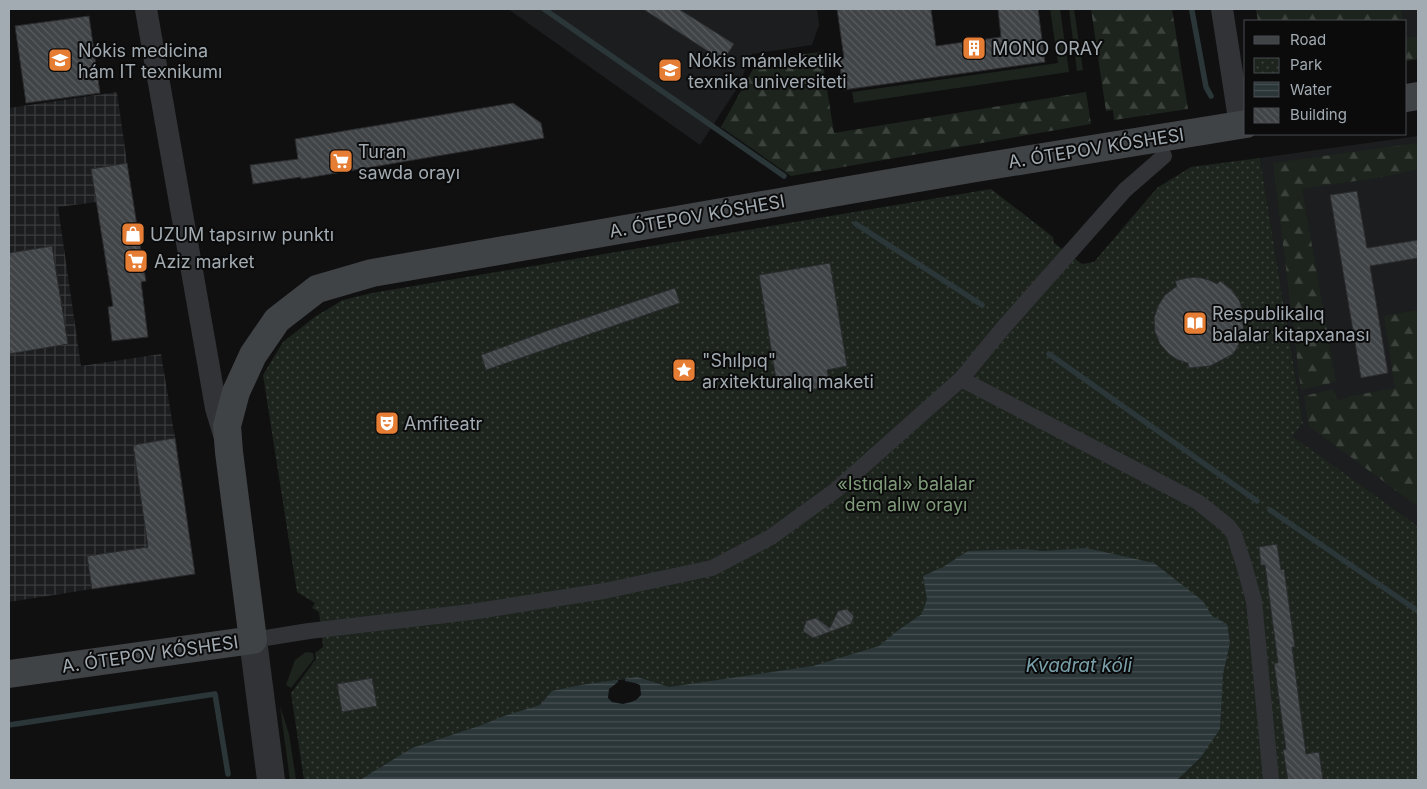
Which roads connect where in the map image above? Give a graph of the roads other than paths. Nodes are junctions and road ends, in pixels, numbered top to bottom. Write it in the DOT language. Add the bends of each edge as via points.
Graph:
graph roads {
  1 [pos="146,9"];
  2 [pos="1222,9"];
  3 [pos="1243,124"];
  4 [pos="1164,156"];
  5 [pos="253,355"];
  6 [pos="208,362"];
  7 [pos="961,379"];
  8 [pos="228,439"];
  9 [pos="253,640"];
  10 [pos="9,674"];
  11 [pos="271,780"];
  12 [pos="1271,780"];
  1 -- 6 [label="street"];
  2 -- 3 [label="street"];
  3 -- 5 [label="main road, A. ÓTEPOV KÓSHESI" via="372,273 317,289 277,320"];
  4 -- 7 [label="street" via="1125,190"];
  5 -- 6 [label="street" via="234,374 215,371"];
  5 -- 8 [label="main road, A. ÓTEPOV KÓSHESI" via="236,392"];
  6 -- 8 [label="street" via="216,408"];
  7 -- 9 [label="street" via="836,490 771,537 712,568 604,591 471,612"];
  7 -- 12 [label="street" via="1198,502 1228,526 1234,534 1254,601"];
  8 -- 9 [label="main road, A. ÓTEPOV KÓSHESI"];
  9 -- 10 [label="main road, A. ÓTEPOV KÓSHESI"];
  9 -- 11 [label="street"];
}
